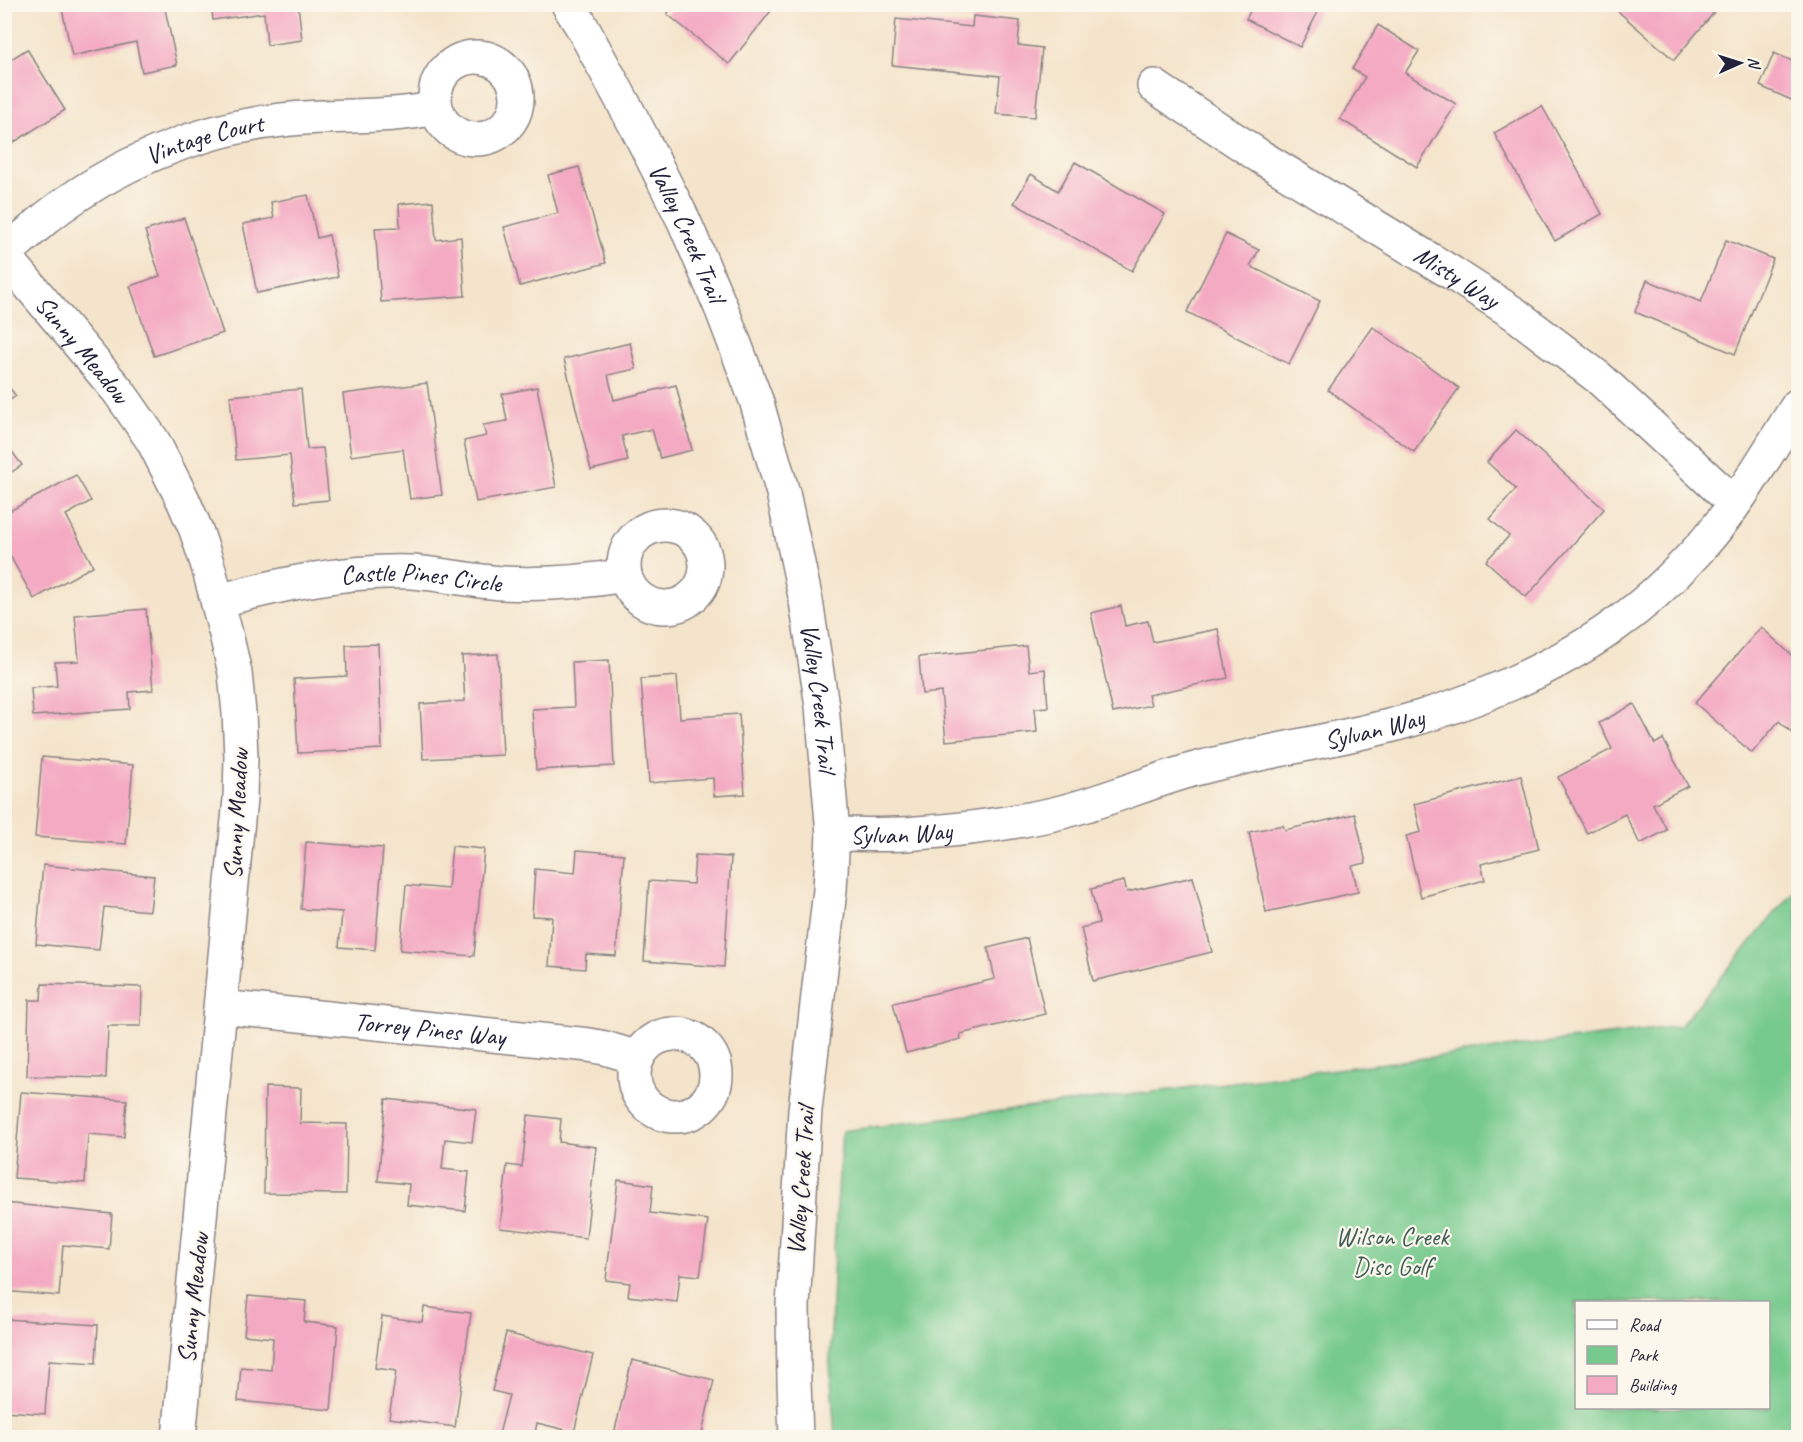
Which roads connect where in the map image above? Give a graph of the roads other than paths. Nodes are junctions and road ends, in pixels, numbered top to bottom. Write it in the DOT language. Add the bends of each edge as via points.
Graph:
graph roads {
  1 [pos="582,11"];
  2 [pos="1154,86"];
  3 [pos="436,108"];
  4 [pos="4,255"];
  5 [pos="1798,405"];
  6 [pos="1734,503"];
  7 [pos="625,575"];
  8 [pos="218,601"];
  9 [pos="833,834"];
  10 [pos="221,1007"];
  11 [pos="638,1058"];
  12 [pos="179,1437"];
  13 [pos="796,1437"];
  1 -- 9 [label="street, Valley Creek Trail" via="684,221 756,400 783,494 806,601 822,706"];
  2 -- 6 [label="street, Misty Way" via="1515,314 1599,378"];
  3 -- 4 [label="street, Vintage Court" via="279,120 182,143 119,170 46,218"];
  4 -- 8 [label="street, Sunny Meadow" via="119,392 153,441 196,530"];
  5 -- 6 [label="street, Sylvan Way"];
  6 -- 9 [label="street, Sylvan Way" via="1699,549 1658,591 1619,622 1571,654 1481,697 1395,724 1193,769 1050,815 914,834"];
  7 -- 8 [label="street, Castle Pines Circle" via="579,581 501,583 411,572 348,575 276,585"];
  8 -- 10 [label="street, Sunny Meadow" via="235,673 241,756 237,846"];
  9 -- 13 [label="street, Valley Creek Trail" via="806,1110 793,1306"];
  10 -- 11 [label="street, Torrey Pines Way" via="589,1045"];
  10 -- 12 [label="street, Sunny Meadow"];
}
